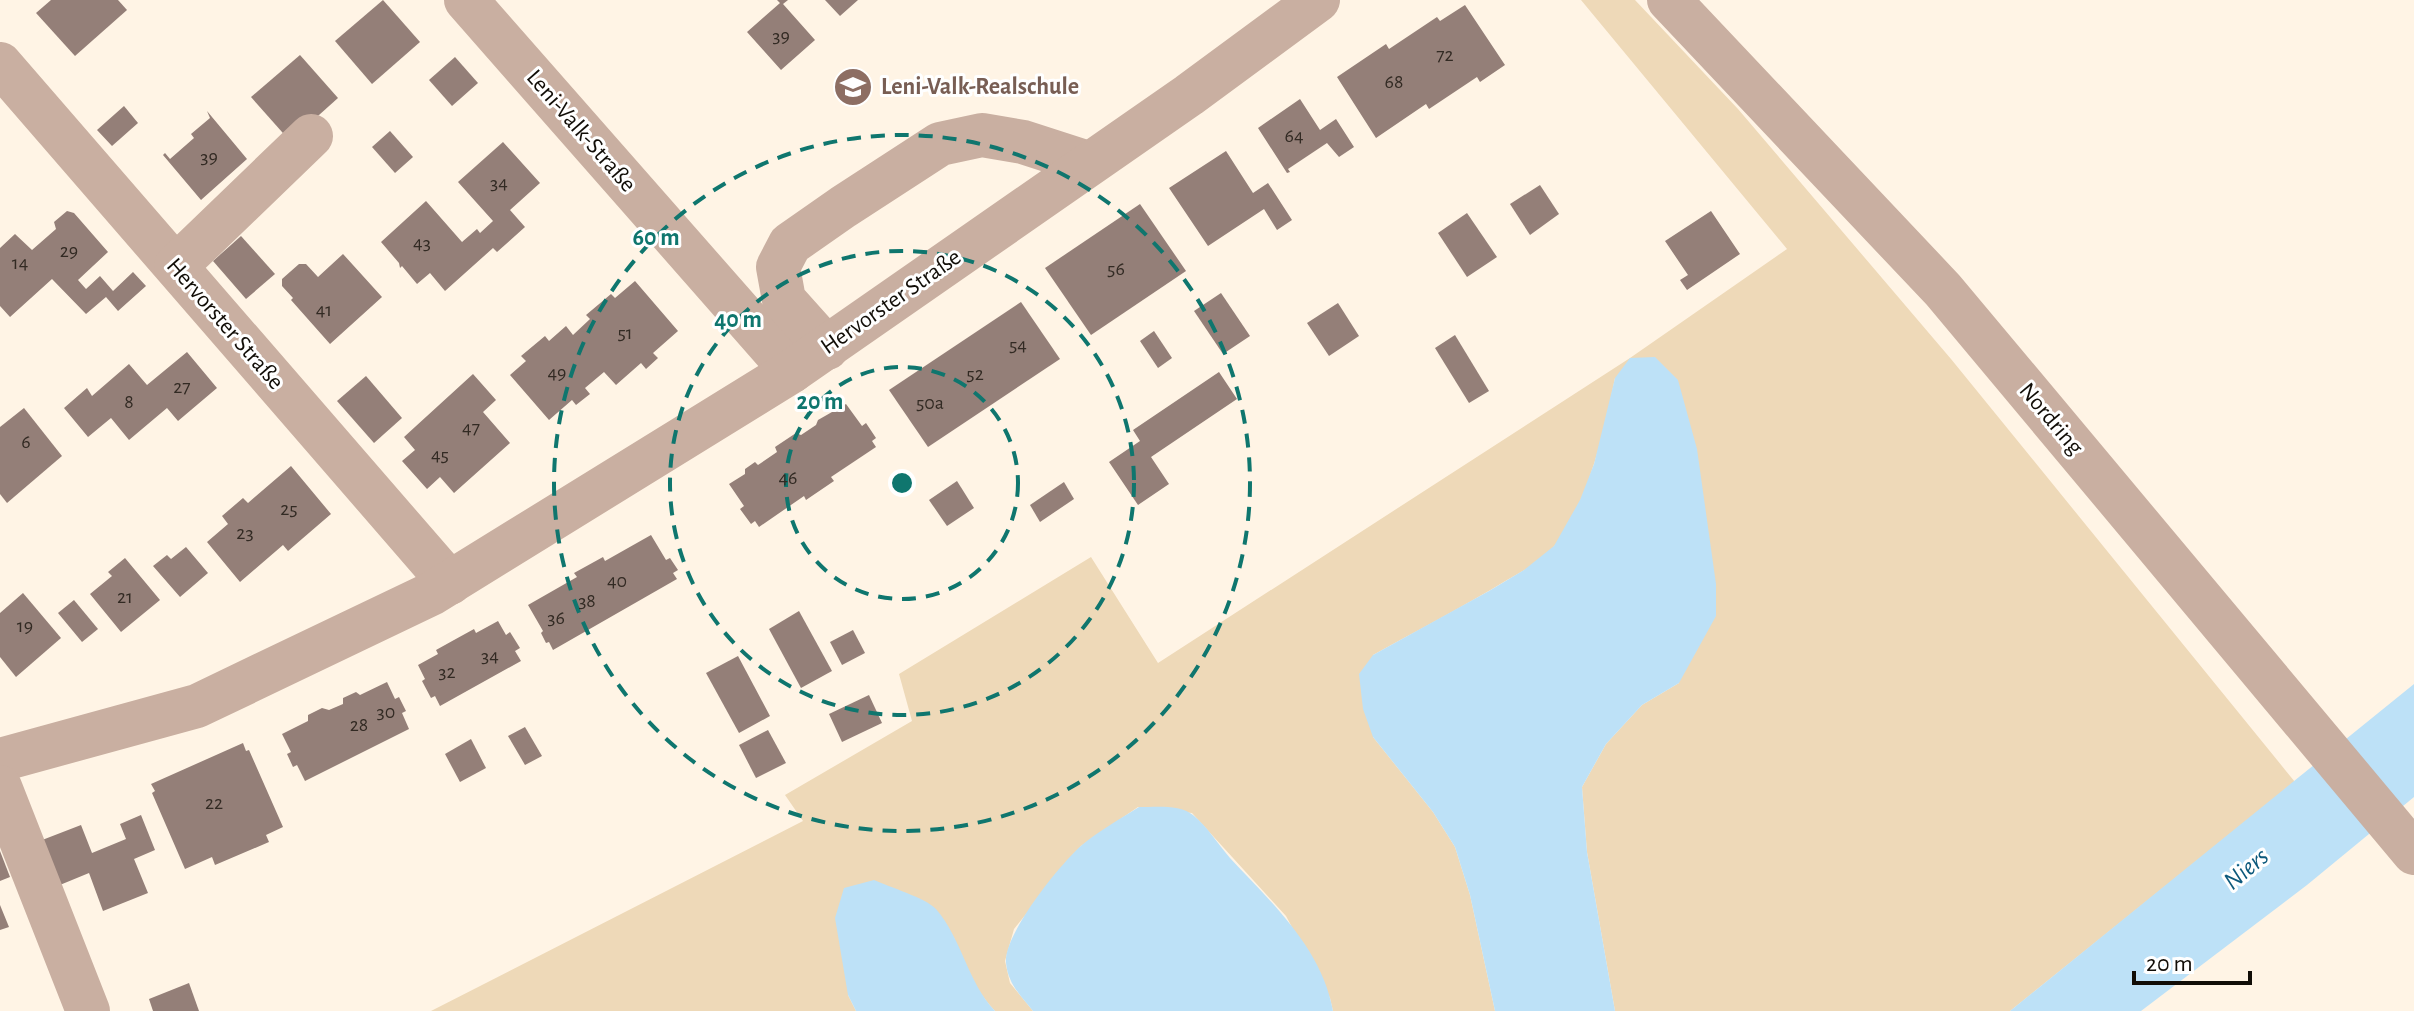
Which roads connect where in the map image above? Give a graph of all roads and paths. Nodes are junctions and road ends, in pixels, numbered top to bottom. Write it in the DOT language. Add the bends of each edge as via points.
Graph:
graph roads {
  1 [pos="466,0"];
  2 [pos="1318,0"];
  3 [pos="1669,0"];
  4 [pos="0,64"];
  5 [pos="311,136"];
  6 [pos="1088,163"];
  7 [pos="176,266"];
  8 [pos="810,359"];
  9 [pos="450,583"];
  10 [pos="0,760"];
  11 [pos="0,787"];
  12 [pos="2414,853"];
  13 [pos="88,1011"];
  1 -- 8 [label="street, Leni-Valk-Straße"];
  2 -- 6 [label="street, Hervorster Straße"];
  3 -- 12 [label="street, Nordring" via="1943,290"];
  4 -- 7 [label="street, Hervorster Straße"];
  5 -- 7 [label="street"];
  6 -- 8 [label="street, Hervorster Straße"];
  6 -- 8 [label="street" via="982,135 940,144 790,244 778,267 784,300"];
  7 -- 9 [label="street, Hervorster Straße"];
  8 -- 9 [label="street, Hervorster Straße"];
  9 -- 10 [label="street, Hervorster Straße" via="197,706"];
  11 -- 13 [label="street"];
}
